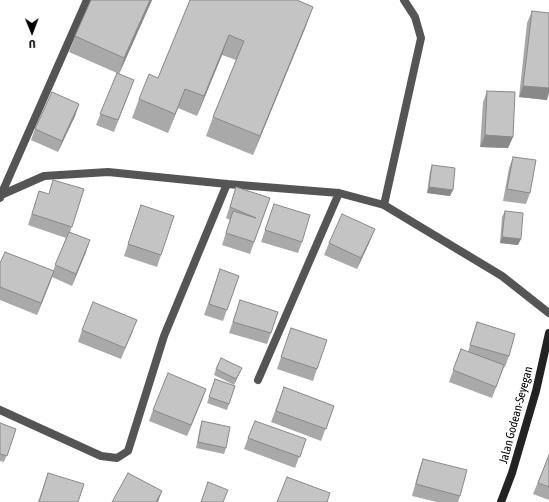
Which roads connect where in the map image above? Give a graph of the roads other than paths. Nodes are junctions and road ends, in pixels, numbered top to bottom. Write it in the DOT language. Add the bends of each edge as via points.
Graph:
graph roads {
  1 [pos="87,0"];
  2 [pos="404,0"];
  3 [pos="227,184"];
  4 [pos="339,193"];
  5 [pos="1,196"];
  6 [pos="384,205"];
  7 [pos="549,313"];
  8 [pos="549,333"];
  9 [pos="258,380"];
  10 [pos="0,410"];
  11 [pos="500,502"];
  1 -- 5 [label="street"];
  2 -- 6 [label="street" via="415,17 421,38"];
  3 -- 4 [label="street"];
  3 -- 5 [label="street" via="108,172 44,176"];
  3 -- 10 [label="street" via="164,336 128,451 117,458 101,456"];
  4 -- 6 [label="street"];
  4 -- 9 [label="street"];
  6 -- 7 [label="street" via="502,276"];
  8 -- 11 [label="main road, Jalan Godean-Seyegan" via="536,391 512,473"];
}
